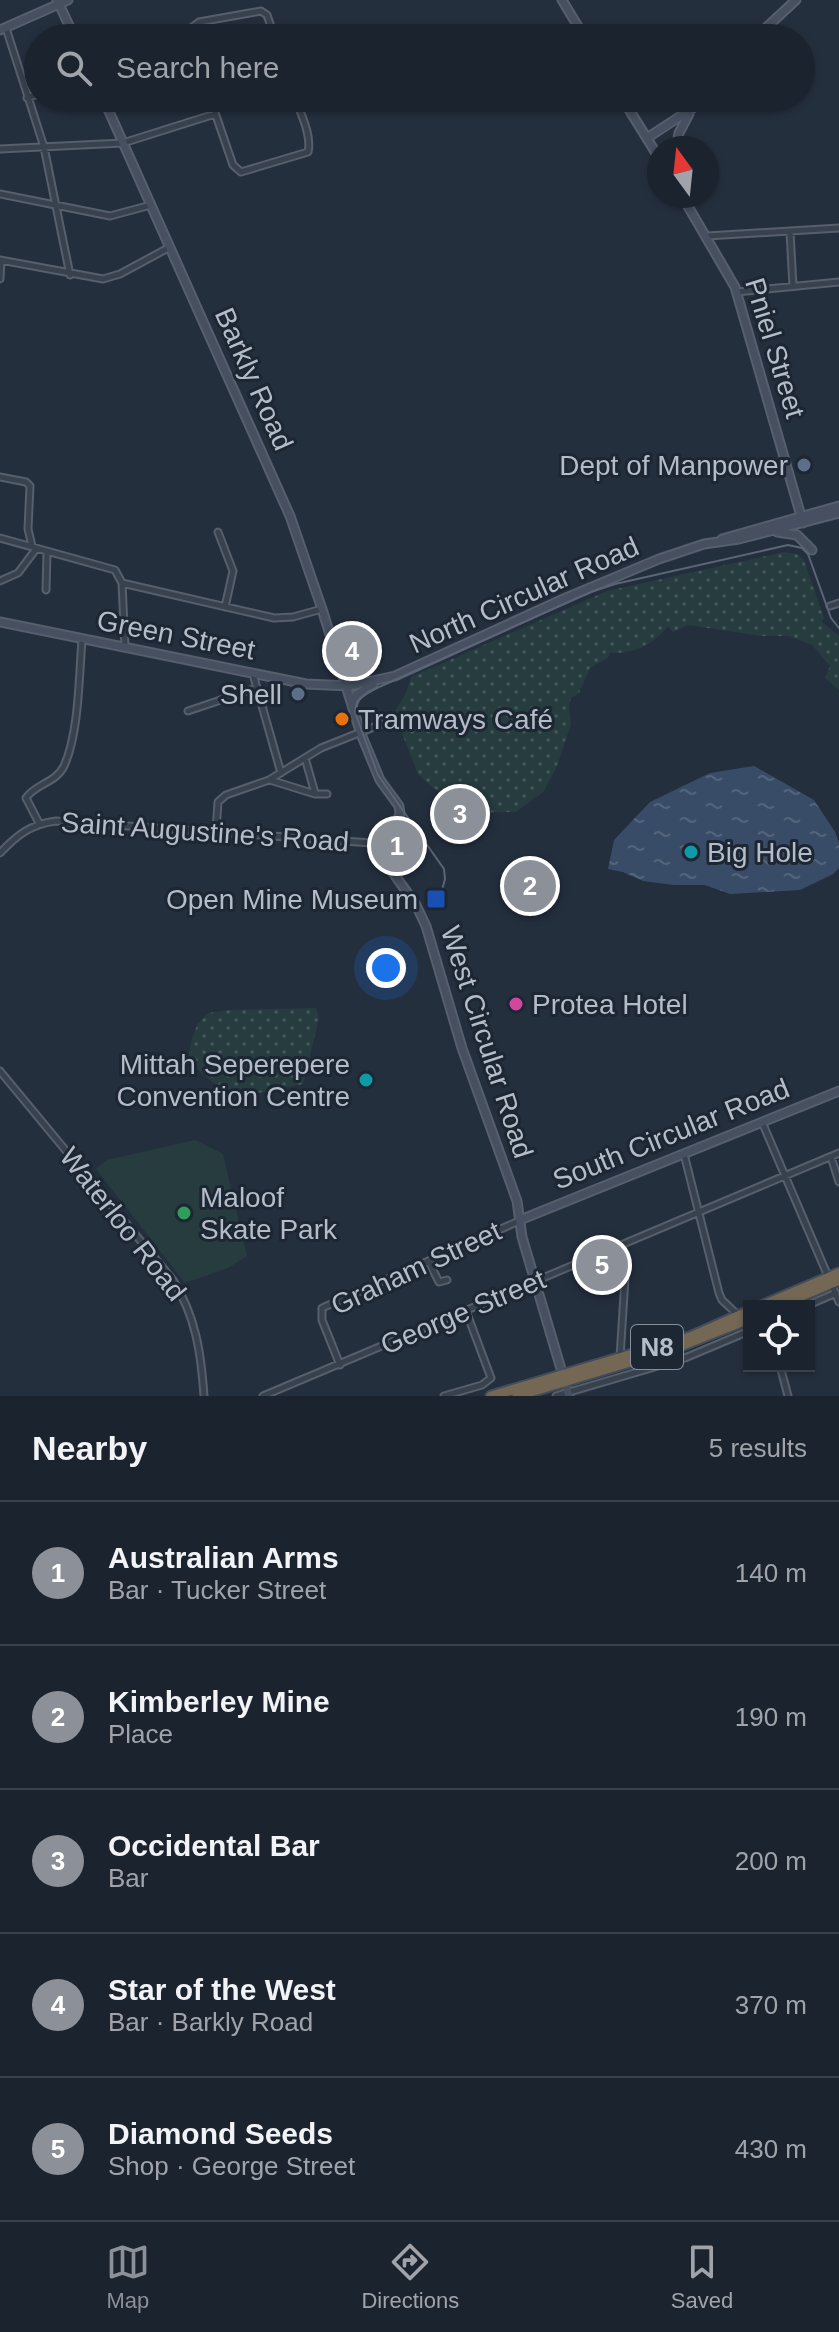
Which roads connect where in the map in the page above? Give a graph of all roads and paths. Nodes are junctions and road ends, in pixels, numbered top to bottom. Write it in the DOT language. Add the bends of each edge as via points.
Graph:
graph roads {
  1 [pos="68,0"];
  2 [pos="562,0"];
  3 [pos="796,0"];
  4 [pos="58,2"];
  5 [pos="68,24"];
  6 [pos="196,24"];
  7 [pos="270,24"];
  8 [pos="577,24"];
  9 [pos="770,24"];
  10 [pos="3,29"];
  11 [pos="24,89"];
  12 [pos="32,112"];
  13 [pos="109,112"];
  14 [pos="300,112"];
  15 [pos="631,112"];
  16 [pos="686,112"];
  17 [pos="693,112"];
  18 [pos="215,114"];
  19 [pos="650,136"];
  20 [pos="680,136"];
  21 [pos="647,138"];
  22 [pos="123,143"];
  23 [pos="44,147"];
  24 [pos="0,149"];
  25 [pos="0,194"];
  26 [pos="56,205"];
  27 [pos="151,205"];
  28 [pos="689,208"];
  29 [pos="839,228"];
  30 [pos="790,232"];
  31 [pos="707,236"];
  32 [pos="170,247"];
  33 [pos="0,260"];
  34 [pos="70,275"];
  35 [pos="0,279"];
  36 [pos="839,282"];
  37 [pos="793,286"];
  38 [pos="737,292"];
  39 [pos="0,477"];
  40 [pos="839,506"];
  41 [pos="839,513"];
  42 [pos="802,519"];
  43 [pos="771,531"];
  44 [pos="218,532"];
  45 [pos="0,538"];
  46 [pos="720,540"];
  47 [pos="34,548"];
  48 [pos="812,550"];
  49 [pos="47,552"];
  50 [pos="0,581"];
  51 [pos="122,583"];
  52 [pos="46,590"];
  53 [pos="839,603"];
  54 [pos="830,606"];
  55 [pos="225,607"];
  56 [pos="322,609"];
  57 [pos="0,622"];
  58 [pos="82,640"];
  59 [pos="125,649"];
  60 [pos="252,672"];
  61 [pos="397,675"];
  62 [pos="345,686"];
  63 [pos="256,688"];
  64 [pos="351,707"];
  65 [pos="188,711"];
  66 [pos="394,719"];
  67 [pos="361,734"];
  68 [pos="305,758"];
  69 [pos="281,773"];
  70 [pos="269,780"];
  71 [pos="315,794"];
  72 [pos="327,794"];
  73 [pos="39,823"];
  74 [pos="216,831"];
  75 [pos="372,843"];
  76 [pos="0,853"];
  77 [pos="0,1071"];
  78 [pos="839,1091"];
  79 [pos="762,1122"];
  80 [pos="684,1153"];
  81 [pos="839,1153"];
  82 [pos="831,1157"];
  83 [pos="785,1176"];
  84 [pos="839,1182"];
  85 [pos="701,1213"];
  86 [pos="520,1220"];
  87 [pos="617,1248"];
  88 [pos="429,1262"];
  89 [pos="839,1273"];
  90 [pos="447,1280"];
  91 [pos="833,1280"];
  92 [pos="534,1281"];
  93 [pos="836,1293"];
  94 [pos="778,1300"];
  95 [pos="791,1300"];
  96 [pos="815,1302"];
  97 [pos="839,1302"];
  98 [pos="466,1311"];
  99 [pos="743,1316"];
  100 [pos="743,1317"];
  101 [pos="743,1318"];
  102 [pos="743,1334"];
  103 [pos="620,1358"];
  104 [pos="340,1365"];
  105 [pos="782,1372"];
  106 [pos="564,1378"];
  107 [pos="568,1394"];
  108 [pos="204,1396"];
  109 [pos="263,1396"];
  110 [pos="444,1396"];
  111 [pos="491,1396"];
  112 [pos="517,1396"];
  113 [pos="556,1396"];
  114 [pos="788,1396"];
  1 -- 4 [label="street"];
  2 -- 8 [label="street"];
  3 -- 9 [label="street"];
  4 -- 5 [label="street"];
  4 -- 10 [label="street"];
  6 -- 7 [label="street" via="261,11"];
  10 -- 11 [label="street"];
  12 -- 23 [label="street"];
  13 -- 22 [label="street, Barkly Road"];
  14 -- 18 [label="street" via="308,152 248,171 236,170"];
  15 -- 21 [label="street"];
  16 -- 19 [label="street"];
  17 -- 20 [label="street"];
  18 -- 22 [label="street"];
  22 -- 23 [label="street"];
  22 -- 27 [label="street, Barkly Road"];
  23 -- 24 [label="street"];
  23 -- 26 [label="street"];
  25 -- 26 [label="street"];
  26 -- 27 [label="street" via="110,216"];
  26 -- 34 [label="street"];
  27 -- 32 [label="street, Barkly Road"];
  28 -- 31 [label="street, Pniel Street"];
  29 -- 30 [label="street"];
  30 -- 31 [label="street"];
  30 -- 37 [label="street"];
  31 -- 38 [label="street, Pniel Street"];
  32 -- 34 [label="street" via="110,278"];
  32 -- 56 [label="street, Barkly Road" via="290,516"];
  33 -- 34 [label="street"];
  33 -- 35 [label="street"];
  36 -- 37 [label="street"];
  37 -- 38 [label="street"];
  38 -- 42 [label="street, Pniel Street"];
  39 -- 47 [label="street" via="30,486 28,529"];
  40 -- 42 [label="street"];
  41 -- 42 [label="street"];
  42 -- 43 [label="street, North Circular Road"];
  42 -- 46 [label="street, North Circular Road"];
  43 -- 46 [label="street, North Circular Road"];
  43 -- 48 [label="street" via="797,535"];
  44 -- 55 [label="street" via="233,571"];
  45 -- 47 [label="street"];
  46 -- 61 [label="street, North Circular Road" via="617,576"];
  47 -- 49 [label="street"];
  47 -- 50 [label="street" via="18,573"];
  49 -- 51 [label="street" via="115,570"];
  49 -- 52 [label="street"];
  51 -- 55 [label="street"];
  51 -- 59 [label="street"];
  53 -- 54 [label="street"];
  55 -- 56 [label="street" via="285,619"];
  56 -- 62 [label="street, Barkly Road"];
  57 -- 58 [label="street, Green Street"];
  58 -- 59 [label="street, Green Street"];
  58 -- 73 [label="street" via="64,766 26,798"];
  59 -- 60 [label="street, Green Street"];
  60 -- 62 [label="street, Green Street" via="318,686"];
  60 -- 63 [label="street"];
  61 -- 62 [label="street, North Circular Road"];
  61 -- 64 [label="street" via="361,691"];
  62 -- 64 [label="street, Barkly Road"];
  63 -- 65 [label="street"];
  63 -- 69 [label="street"];
  64 -- 67 [label="street, Barkly Road"];
  66 -- 67 [label="street"];
  67 -- 68 [label="street"];
  67 -- 75 [label="street, Barkly Road" via="380,780 400,810 395,824"];
  68 -- 69 [label="street"];
  68 -- 71 [label="street"];
  69 -- 70 [label="street"];
  70 -- 71 [label="street"];
  70 -- 74 [label="street" via="220,798"];
  71 -- 72 [label="street"];
  73 -- 74 [label="street, Saint Augustine's Road"];
  73 -- 76 [label="street, Saint Augustine's Road"];
  74 -- 75 [label="street, Saint Augustine's Road"];
  75 -- 86 [label="street, West Circular Road" via="426,926"];
  77 -- 108 [label="street, Waterloo Road" via="179,1289 193,1319"];
  78 -- 79 [label="street, South Circular Road"];
  79 -- 80 [label="street, South Circular Road"];
  79 -- 83 [label="street"];
  80 -- 85 [label="street"];
  80 -- 86 [label="street, South Circular Road"];
  81 -- 82 [label="street, George Street"];
  82 -- 83 [label="street, George Street"];
  82 -- 84 [label="street"];
  83 -- 85 [label="street, George Street"];
  83 -- 91 [label="street"];
  85 -- 87 [label="street, George Street"];
  85 -- 99 [label="street" via="719,1293"];
  86 -- 88 [label="street, Graham Street"];
  86 -- 92 [label="street, West Circular Road"];
  87 -- 92 [label="street, George Street"];
  87 -- 103 [label="street" via="625,1279"];
  88 -- 90 [label="street" via="439,1282"];
  88 -- 104 [label="street, Graham Street" via="322,1308"];
  89 -- 91 [label="highway"];
  91 -- 93 [label="street"];
  91 -- 94 [label="highway"];
  91 -- 95 [label="highway"];
  92 -- 98 [label="street, George Street"];
  92 -- 106 [label="street, West Circular Road"];
  93 -- 96 [label="street"];
  93 -- 97 [label="street"];
  98 -- 104 [label="street, George Street"];
  98 -- 110 [label="street" via="491,1378"];
  100 -- 103 [label="highway, N8"];
  101 -- 106 [label="highway, N8" via="696,1342"];
  102 -- 107 [label="street" via="685,1358"];
  103 -- 106 [label="highway, N8"];
  104 -- 109 [label="street, George Street"];
  105 -- 114 [label="street"];
  106 -- 107 [label="street, West Circular Road"];
  106 -- 111 [label="highway, N8"];
  106 -- 112 [label="highway, N8"];
  107 -- 113 [label="street"];
}
